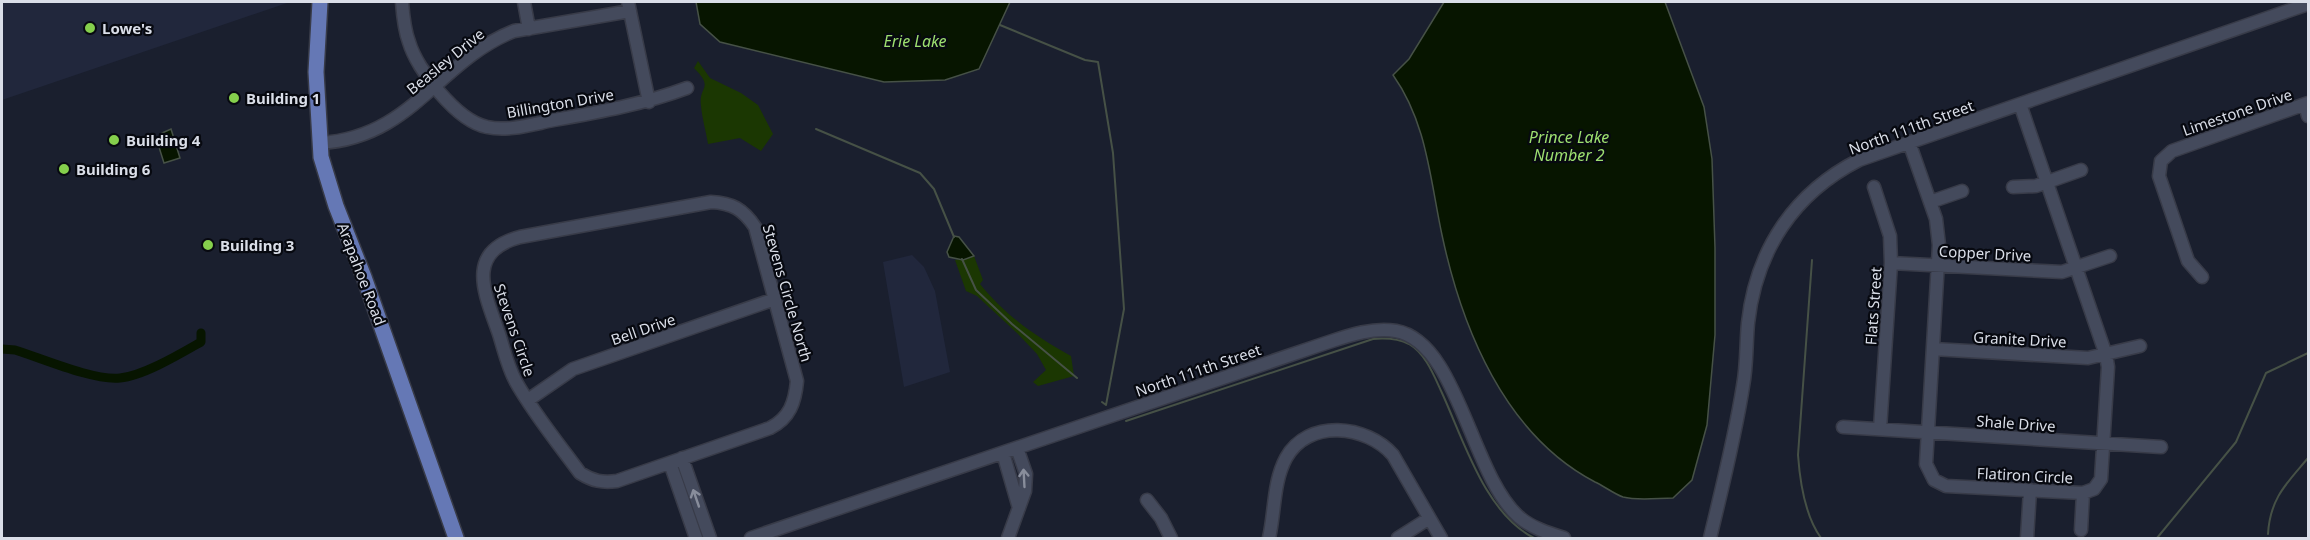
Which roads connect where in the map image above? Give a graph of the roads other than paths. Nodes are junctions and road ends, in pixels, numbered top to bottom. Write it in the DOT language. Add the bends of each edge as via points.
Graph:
graph roads {
  1 [pos="320,2"];
  2 [pos="402,2"];
  3 [pos="524,2"];
  4 [pos="2308,4"];
  5 [pos="629,6"];
  6 [pos="529,29"];
  7 [pos="436,87"];
  8 [pos="687,88"];
  9 [pos="649,102"];
  10 [pos="2020,104"];
  11 [pos="2307,108"];
  12 [pos="1909,142"];
  13 [pos="320,143"];
  14 [pos="2081,170"];
  15 [pos="2047,182"];
  16 [pos="1874,187"];
  17 [pos="2013,187"];
  18 [pos="1962,191"];
  19 [pos="1930,202"];
  20 [pos="736,206"];
  21 [pos="2110,256"];
  22 [pos="1891,263"];
  23 [pos="1937,266"];
  24 [pos="2076,267"];
  25 [pos="2202,277"];
  26 [pos="775,299"];
  27 [pos="2140,346"];
  28 [pos="1933,349"];
  29 [pos="2106,355"];
  30 [pos="796,394"];
  31 [pos="528,400"];
  32 [pos="1843,427"];
  33 [pos="1880,429"];
  34 [pos="1928,433"];
  35 [pos="2102,443"];
  36 [pos="2161,447"];
  37 [pos="1017,448"];
  38 [pos="1003,453"];
  39 [pos="676,460"];
  40 [pos="2030,490"];
  41 [pos="2083,493"];
  42 [pos="1147,500"];
  43 [pos="1019,508"];
  44 [pos="1428,519"];
  45 [pos="2081,530"];
  46 [pos="456,538"];
  47 [pos="696,538"];
  48 [pos="710,538"];
  49 [pos="751,538"];
  50 [pos="1008,538"];
  51 [pos="1171,538"];
  52 [pos="1269,538"];
  53 [pos="1398,538"];
  54 [pos="1442,538"];
  55 [pos="1563,538"];
  56 [pos="1575,538"];
  57 [pos="1710,538"];
  58 [pos="2027,538"];
  1 -- 13 [label="main road, Arapahoe Road" via="316,81"];
  2 -- 7 [label="street, Billington Drive" via="409,44"];
  3 -- 6 [label="street"];
  4 -- 10 [label="street, North 111th Street"];
  5 -- 6 [label="street, Beasley Drive"];
  5 -- 9 [label="street"];
  6 -- 7 [label="street, Beasley Drive" via="484,45"];
  7 -- 9 [label="street, Billington Drive" via="473,122 503,129"];
  7 -- 13 [label="street, Beasley Drive" via="374,132"];
  8 -- 9 [label="street, Billington Drive"];
  10 -- 12 [label="street, North 111th Street"];
  10 -- 15 [label="street, Flatiron Circle"];
  11 -- 25 [label="street, Limestone Drive" via="2172,150 2162,161 2159,176 2188,261"];
  12 -- 19 [label="street, Flatiron Circle"];
  12 -- 57 [label="street, North 111th Street" via="1842,169 1807,195 1792,210 1767,249 1754,287 1743,388"];
  13 -- 46 [label="main road, Arapahoe Road" via="331,191"];
  14 -- 15 [label="street"];
  15 -- 17 [label="street"];
  15 -- 24 [label="street, Flatiron Circle"];
  16 -- 22 [label="street, Flats Street" via="1890,236"];
  18 -- 19 [label="street"];
  19 -- 23 [label="street, Flatiron Circle" via="1939,245"];
  20 -- 26 [label="street, Stevens Circle North" via="755,227"];
  20 -- 31 [label="street, Stevens Circle" via="711,202 520,237 504,241 494,250 486,261 483,287 514,380"];
  21 -- 24 [label="street, Copper Drive"];
  22 -- 23 [label="street, Copper Drive"];
  22 -- 33 [label="street, Flats Street"];
  23 -- 24 [label="street, Copper Drive" via="2062,272"];
  23 -- 28 [label="street, Flatiron Circle"];
  24 -- 29 [label="street, Flatiron Circle"];
  26 -- 30 [label="street, Stevens Circle North" via="797,381"];
  26 -- 31 [label="street, Bell Drive" via="573,369"];
  27 -- 29 [label="street, Granite Drive"];
  28 -- 29 [label="street, Granite Drive" via="2088,358"];
  28 -- 34 [label="street, Flatiron Circle"];
  29 -- 35 [label="street, Flatiron Circle"];
  30 -- 39 [label="street, Stevens Circle" via="780,423"];
  31 -- 39 [label="street, Stevens Circle" via="580,473 591,480 617,481"];
  32 -- 33 [label="street, Shale Drive"];
  33 -- 34 [label="street, Shale Drive"];
  34 -- 35 [label="street, Shale Drive"];
  34 -- 40 [label="street, Flatiron Circle" via="1926,464 1934,480 1946,486"];
  35 -- 36 [label="street, Shale Drive"];
  35 -- 41 [label="street, Flatiron Circle" via="2101,479 2094,489"];
  37 -- 38 [label="street, North 111th Street"];
  43 -- 37 [label="street, one-way" via="1026,474"];
  37 -- 55 [label="street, North 111th Street" via="1329,342 1361,333 1397,331 1411,336 1435,358 1505,502 1531,525"];
  38 -- 43 [label="street"];
  38 -- 49 [label="street, North 111th Street"];
  39 -- 47 [label="street"];
  48 -- 39 [label="street, one-way"];
  40 -- 41 [label="street, Flatiron Circle"];
  40 -- 58 [label="street"];
  41 -- 45 [label="street"];
  42 -- 51 [label="street"];
  43 -- 50 [label="street"];
  44 -- 52 [label="street" via="1393,455 1371,436 1341,429 1309,438 1287,456"];
  44 -- 53 [label="street"];
  44 -- 54 [label="street"];
  55 -- 56 [label="street, North 111th Street"];
}
